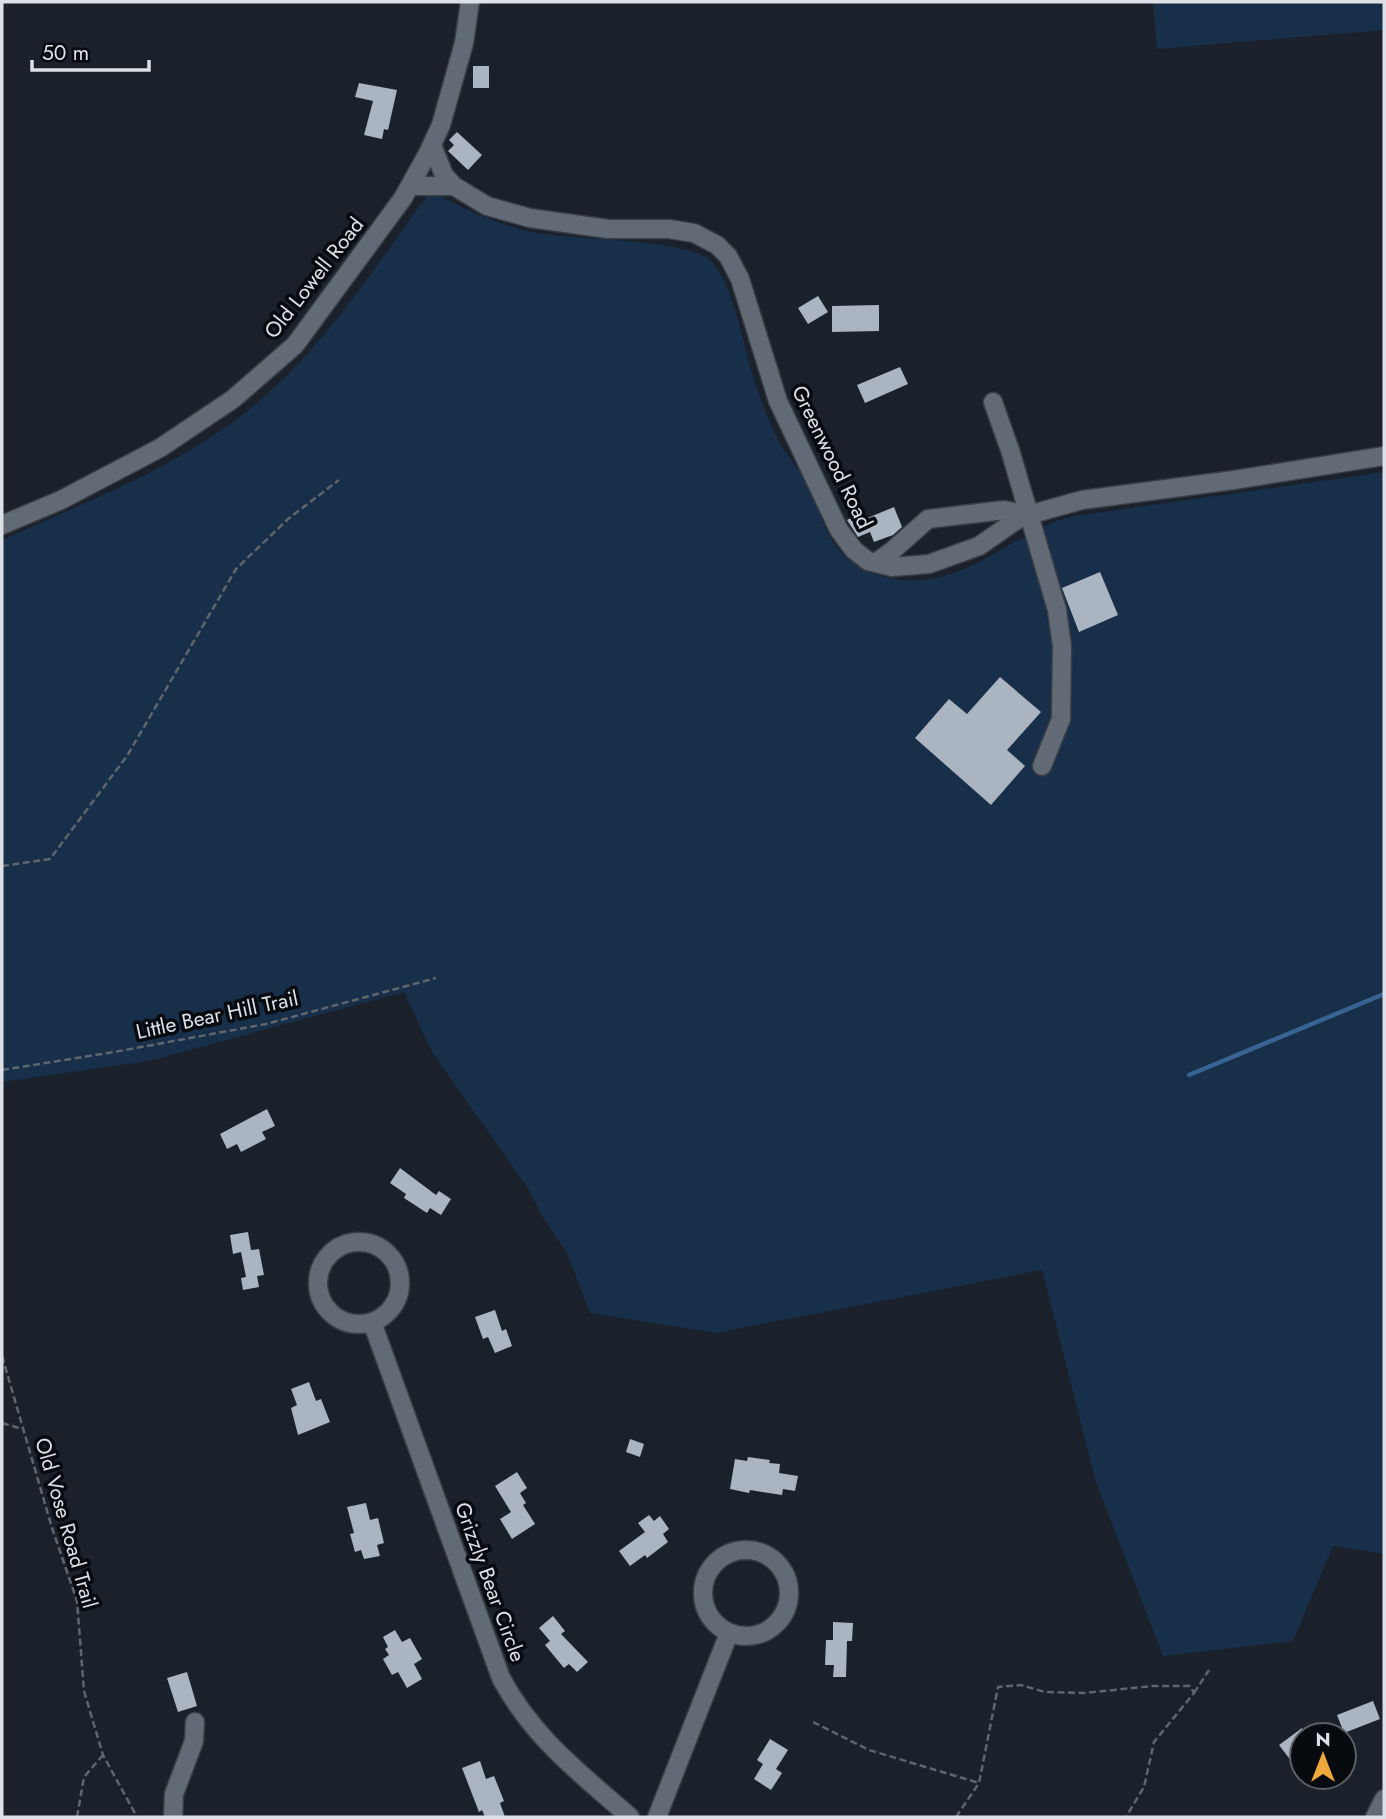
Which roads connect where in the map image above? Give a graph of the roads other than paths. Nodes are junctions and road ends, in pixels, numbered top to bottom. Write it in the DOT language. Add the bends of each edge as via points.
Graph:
graph roads {
  1 [pos="470,2"];
  2 [pos="432,145"];
  3 [pos="410,186"];
  4 [pos="454,186"];
  5 [pos="993,402"];
  6 [pos="1384,456"];
  7 [pos="1028,515"];
  8 [pos="2,525"];
  9 [pos="875,563"];
  10 [pos="1042,766"];
  11 [pos="372,1322"];
  12 [pos="729,1633"];
  13 [pos="195,1722"];
  14 [pos="1384,1800"];
  15 [pos="173,1817"];
  16 [pos="630,1817"];
  17 [pos="657,1817"];
  18 [pos="1375,1817"];
  1 -- 2 [label="street, Old Lowell Road" via="464,43"];
  2 -- 3 [label="street, Old Lowell Road"];
  2 -- 4 [label="street" via="444,175"];
  3 -- 4 [label="street"];
  3 -- 8 [label="street, Old Lowell Road" via="295,345 262,376 160,447 61,500"];
  4 -- 9 [label="street, Greenwood Road" via="487,206 530,218 608,229 669,229 694,233 717,245 740,279 778,401 839,530 854,550"];
  5 -- 7 [label="street"];
  6 -- 7 [label="street" via="1082,500"];
  7 -- 9 [label="street" via="979,546 929,564 892,567"];
  7 -- 9 [label="street" via="1004,510 928,519"];
  7 -- 10 [label="street" via="1057,610 1062,646 1061,719"];
  11 -- 11 [label="street" via="392,1307 399,1291 399,1274 380,1247 347,1244 332,1252 321,1266 319,1292 338,1319"];
  11 -- 16 [label="street, Grizzly Bear Circle" via="501,1678 535,1731"];
  12 -- 12 [label="street" via="759,1634 782,1617 788,1603 784,1574 764,1555 737,1551 724,1556 706,1576 704,1603 709,1616"];
  12 -- 17 [label="street"];
  13 -- 15 [label="street" via="194,1741 174,1794"];
  14 -- 18 [label="street"];
}
